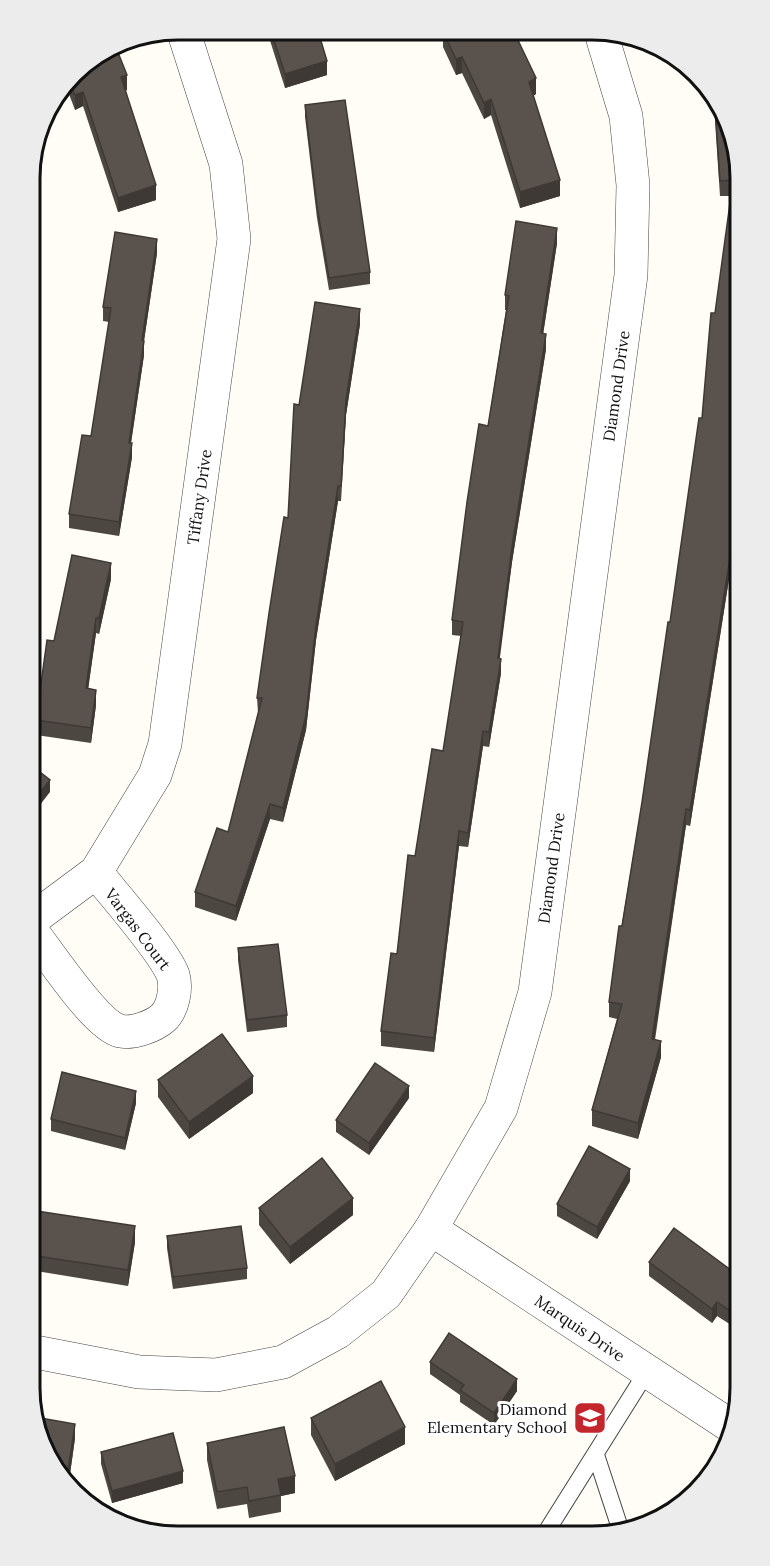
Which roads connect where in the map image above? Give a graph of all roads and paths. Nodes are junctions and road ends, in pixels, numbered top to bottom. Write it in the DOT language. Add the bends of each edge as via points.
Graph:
graph roads {
  1 [pos="187,41"];
  2 [pos="603,41"];
  3 [pos="96,873"];
  4 [pos="40,913"];
  5 [pos="40,942"];
  6 [pos="431,1229"];
  7 [pos="40,1353"];
  8 [pos="646,1373"];
  9 [pos="725,1422"];
  10 [pos="596,1455"];
  11 [pos="618,1523"];
  12 [pos="550,1526"];
  1 -- 3 [label="street, Tiffany Drive" via="226,164 234,239 165,744 155,775"];
  2 -- 6 [label="street, Diamond Drive" via="626,116 633,185 631,275 535,992 501,1108"];
  3 -- 4 [label="street, Tiffany Drive"];
  3 -- 5 [label="street, Vargas Court" via="173,975 175,995 165,1017 143,1029 120,1031 97,1016"];
  6 -- 7 [label="street, Diamond Drive" via="386,1294 338,1332 283,1362 216,1375 139,1372"];
  6 -- 8 [label="street, Marquis Drive"];
  8 -- 9 [label="street, Marquis Drive"];
  8 -- 10 [label="lane"];
  10 -- 11 [label="lane"];
  10 -- 12 [label="lane"];
}
